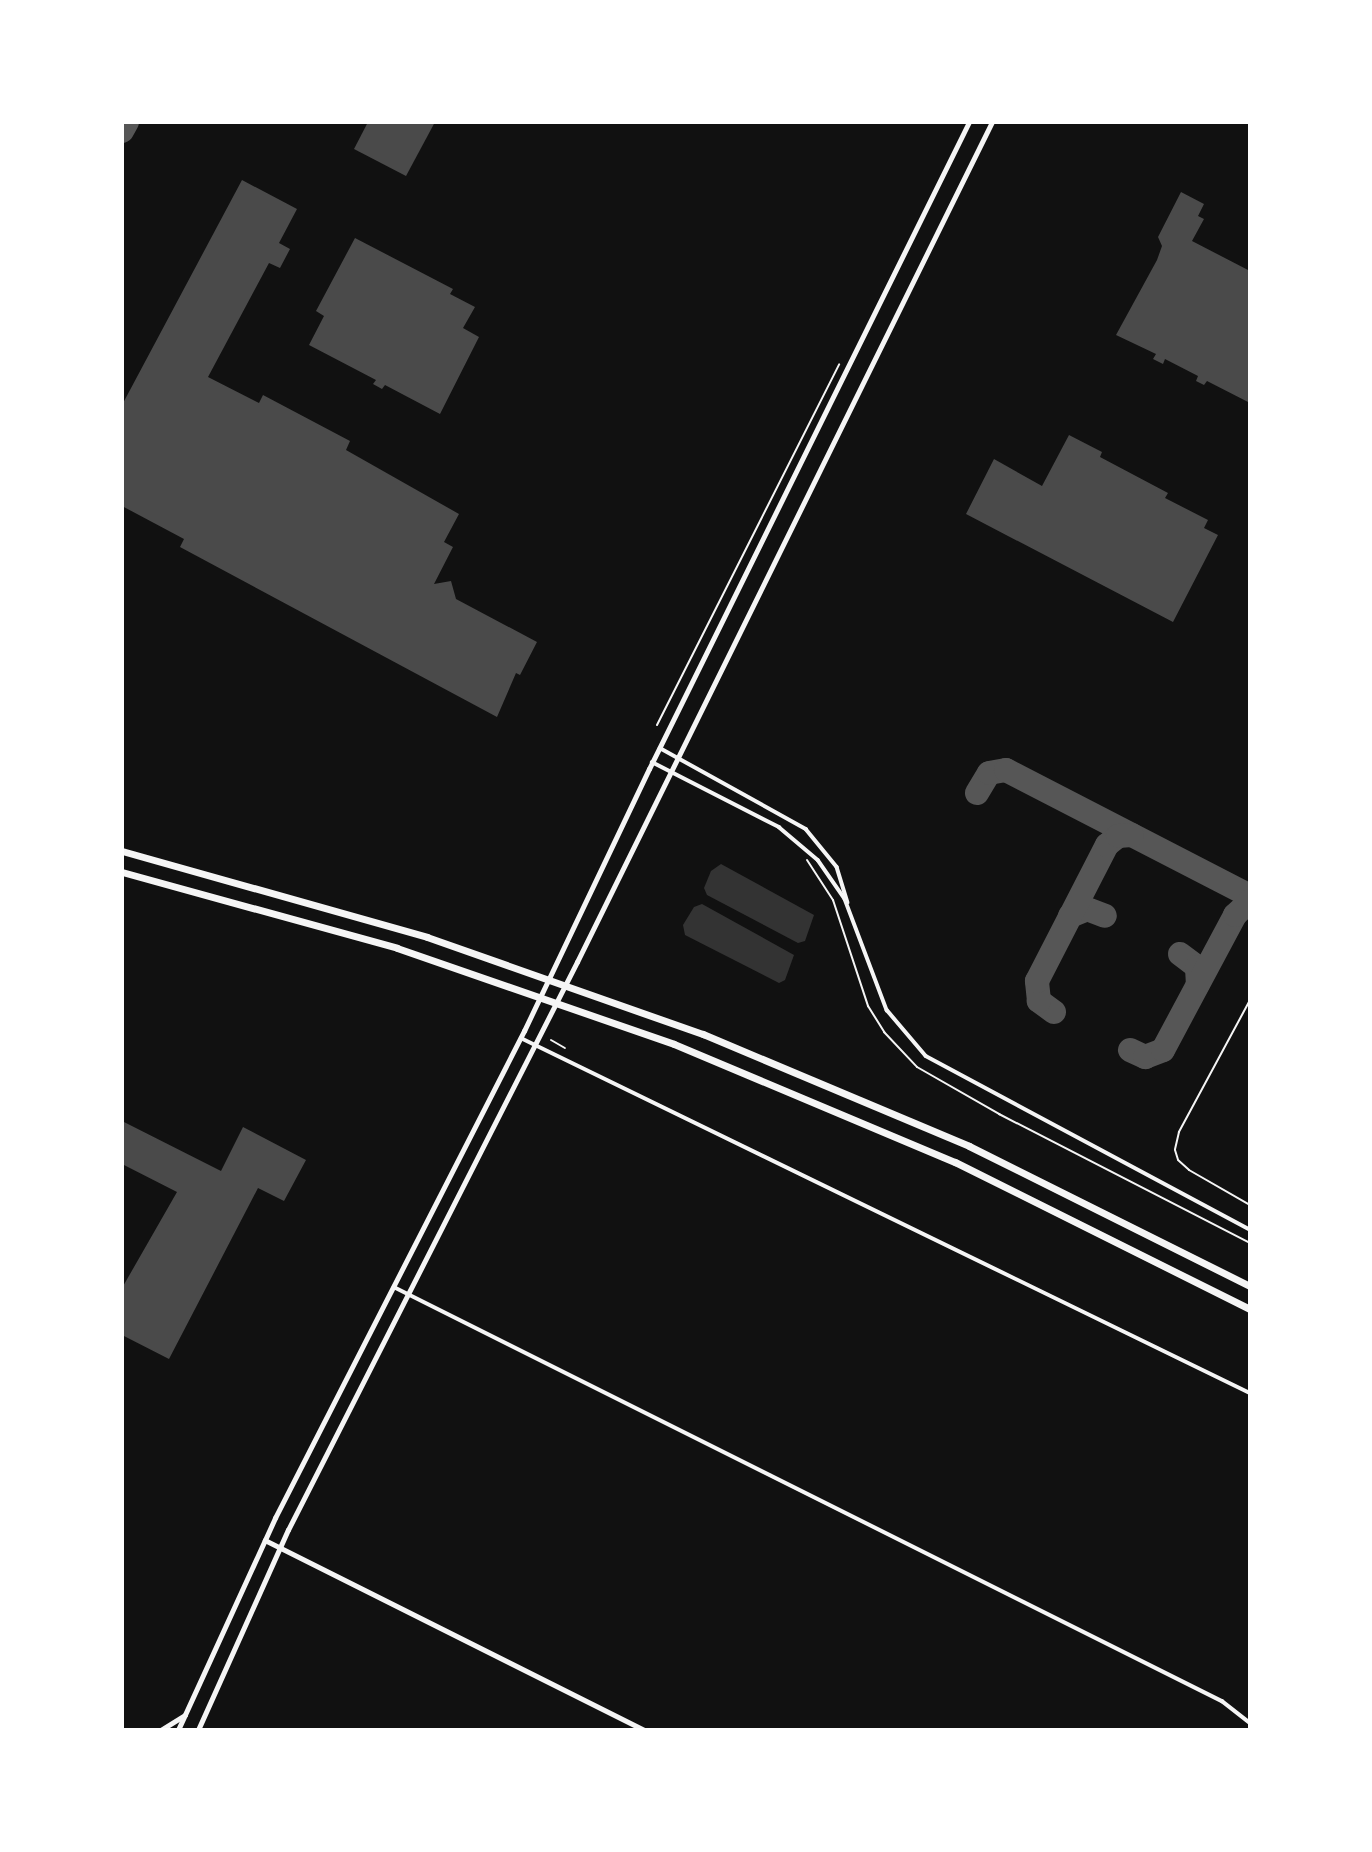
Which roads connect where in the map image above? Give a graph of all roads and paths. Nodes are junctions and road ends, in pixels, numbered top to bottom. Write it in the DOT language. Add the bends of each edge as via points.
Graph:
graph roads {
  1 [pos="969,122"];
  2 [pos="992,122"];
  3 [pos="839,364"];
  4 [pos="657,725"];
  5 [pos="660,748"];
  6 [pos="677,757"];
  7 [pos="652,762"];
  8 [pos="670,769"];
  9 [pos="122,851"];
  10 [pos="800,853"];
  11 [pos="122,872"];
  12 [pos="851,915"];
  13 [pos="1250,1000"];
  14 [pos="520,1038"];
  15 [pos="551,1040"];
  16 [pos="535,1045"];
  17 [pos="565,1048"];
  18 [pos="1130,1178"];
  19 [pos="1127,1182"];
  20 [pos="1250,1205"];
  21 [pos="1250,1230"];
  22 [pos="1250,1243"];
  23 [pos="1250,1286"];
  24 [pos="394,1287"];
  25 [pos="408,1293"];
  26 [pos="1250,1308"];
  27 [pos="1250,1393"];
  28 [pos="265,1540"];
  29 [pos="279,1548"];
  30 [pos="186,1715"];
  31 [pos="1250,1723"];
  32 [pos="161,1730"];
  33 [pos="178,1730"];
  34 [pos="198,1730"];
  35 [pos="645,1730"];
  1 -- 5 [label="street"];
  2 -- 6 [label="street"];
  3 -- 4 [label="path"];
  5 -- 6 [label="street"];
  5 -- 7 [label="street"];
  6 -- 8 [label="street"];
  6 -- 12 [label="street" via="806,829 837,867"];
  7 -- 8 [label="street"];
  7 -- 14 [label="street"];
  8 -- 12 [label="street" via="794,837 830,876"];
  8 -- 16 [label="street"];
  9 -- 23 [label="highway" via="427,937 703,1034 970,1146"];
  10 -- 19 [label="path" via="833,900 868,1006 906,1056 939,1082"];
  11 -- 26 [label="highway" via="397,948 674,1044 955,1162"];
  12 -- 21 [label="street" via="887,1010 926,1056"];
  13 -- 20 [label="lane" via="1179,1132 1175,1150 1189,1170"];
  14 -- 16 [label="street"];
  14 -- 24 [label="street"];
  15 -- 17 [label="path"];
  16 -- 25 [label="street"];
  16 -- 27 [label="street"];
  18 -- 19 [label="path"];
  19 -- 22 [label="path"];
  24 -- 25 [label="street"];
  24 -- 28 [label="street"];
  25 -- 29 [label="street"];
  25 -- 31 [label="street" via="1216,1698"];
  28 -- 29 [label="street"];
  28 -- 30 [label="street"];
  29 -- 34 [label="street"];
  29 -- 35 [label="street"];
  30 -- 32 [label="street"];
  30 -- 33 [label="street"];
}
